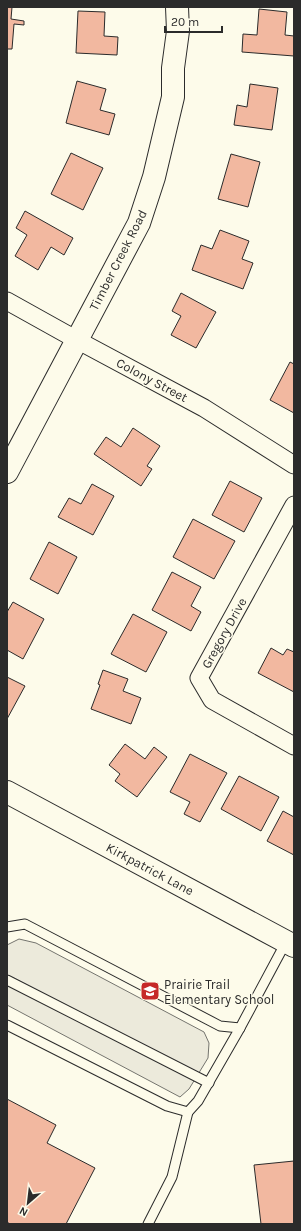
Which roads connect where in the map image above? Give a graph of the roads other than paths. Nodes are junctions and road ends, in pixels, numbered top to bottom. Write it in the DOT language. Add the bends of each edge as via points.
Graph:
graph roads {
  1 [pos="178,7"];
  2 [pos="7,301"];
  3 [pos="77,340"];
  4 [pos="294,465"];
  5 [pos="7,472"];
  6 [pos="294,506"];
  7 [pos="294,746"];
  8 [pos="7,792"];
  9 [pos="7,927"];
  10 [pos="290,944"];
  11 [pos="7,980"];
  12 [pos="7,1025"];
  13 [pos="240,1028"];
  14 [pos="209,1083"];
  15 [pos="188,1112"];
  16 [pos="148,1224"];
  1 -- 3 [label="street, Timber Creek Road" via="173,97 154,177 139,223"];
  2 -- 3 [label="street, Colony Street"];
  3 -- 4 [label="street, Colony Street" via="204,408"];
  3 -- 5 [label="street, Timber Creek Road"];
  6 -- 7 [label="street, Gregory Drive" via="200,678 212,700"];
  8 -- 10 [label="street, Kirkpatrick Lane"];
  9 -- 13 [label="lane" via="25,924 220,1026"];
  10 -- 13 [label="lane"];
  11 -- 14 [label="lane"];
  12 -- 15 [label="lane" via="167,1106"];
  13 -- 14 [label="lane"];
  14 -- 15 [label="lane" via="198,1102"];
  15 -- 16 [label="lane" via="172,1177"];
}
